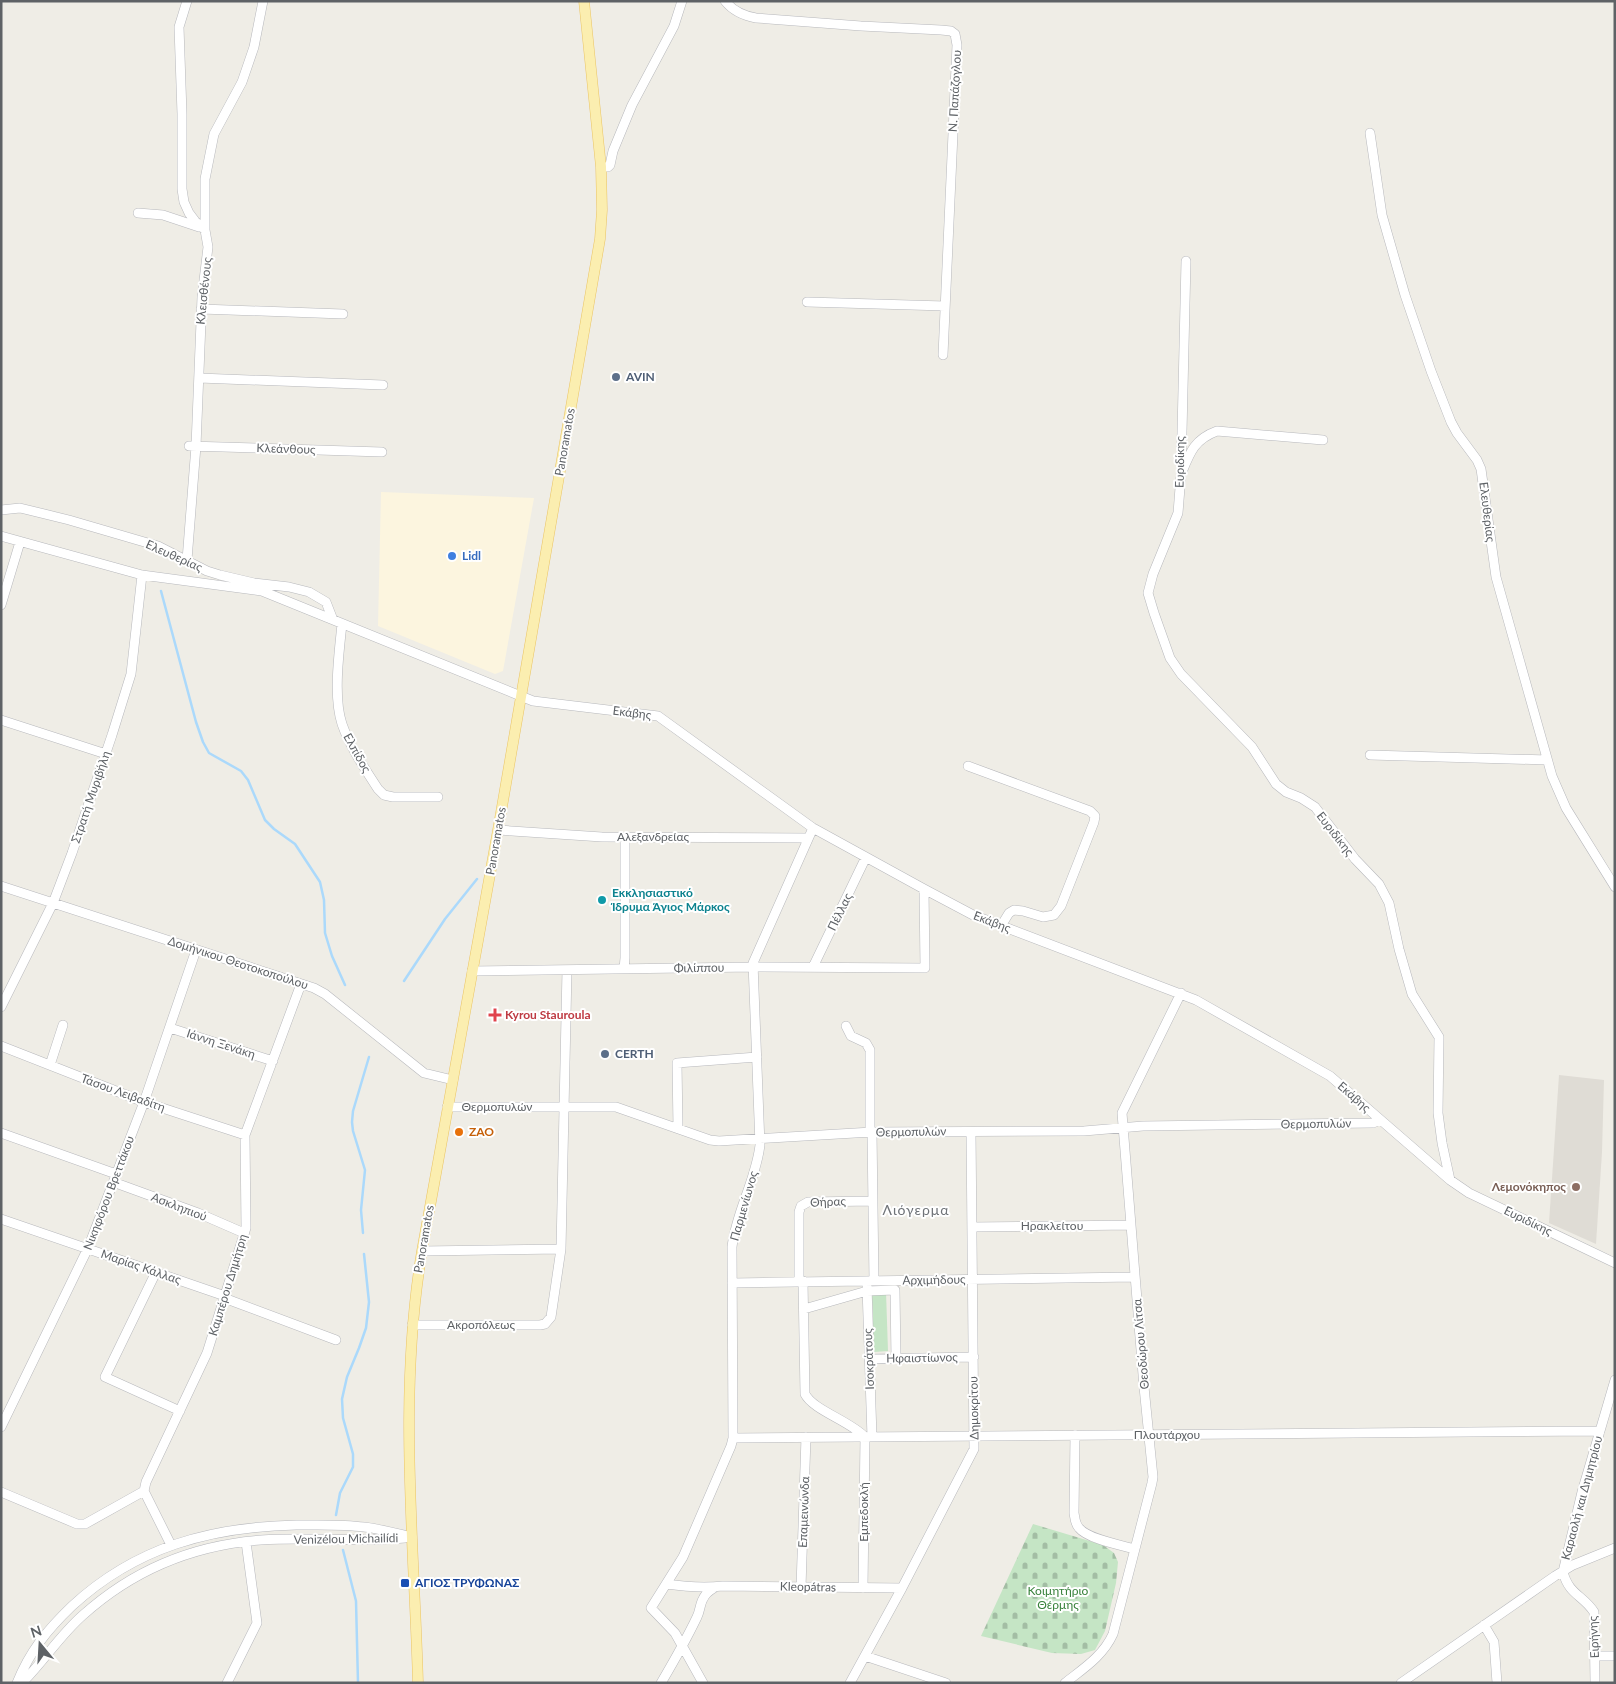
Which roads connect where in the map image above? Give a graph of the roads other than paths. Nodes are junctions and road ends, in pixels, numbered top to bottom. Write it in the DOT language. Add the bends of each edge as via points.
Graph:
graph roads {
  1 [pos="187,1"];
  2 [pos="263,1"];
  3 [pos="584,1"];
  4 [pos="682,1"];
  5 [pos="725,1"];
  6 [pos="1370,133"];
  7 [pos="601,167"];
  8 [pos="138,213"];
  9 [pos="203,229"];
  10 [pos="1186,261"];
  11 [pos="807,302"];
  12 [pos="945,306"];
  13 [pos="201,309"];
  14 [pos="343,314"];
  15 [pos="943,355"];
  16 [pos="199,378"];
  17 [pos="383,384"];
  18 [pos="1323,440"];
  19 [pos="192,446"];
  20 [pos="382,452"];
  21 [pos="1180,475"];
  22 [pos="1,510"];
  23 [pos="1,536"];
  24 [pos="20,542"];
  25 [pos="187,560"];
  26 [pos="142,575"];
  27 [pos="1,605"];
  28 [pos="333,620"];
  29 [pos="342,624"];
  30 [pos="521,697"];
  31 [pos="1,720"];
  32 [pos="106,754"];
  33 [pos="1370,755"];
  34 [pos="1547,760"];
  35 [pos="968,766"];
  36 [pos="438,797"];
  37 [pos="813,828"];
  38 [pos="498,830"];
  39 [pos="625,837"];
  40 [pos="808,838"];
  41 [pos="866,857"];
  42 [pos="1,886"];
  43 [pos="1615,887"];
  44 [pos="924,889"];
  45 [pos="53,903"];
  46 [pos="1001,926"];
  47 [pos="196,950"];
  48 [pos="753,967"];
  49 [pos="813,967"];
  50 [pos="624,969"];
  51 [pos="567,970"];
  52 [pos="472,971"];
  53 [pos="302,984"];
  54 [pos="1180,993"];
  55 [pos="1,1007"];
  56 [pos="63,1025"];
  57 [pos="846,1026"];
  58 [pos="170,1028"];
  59 [pos="1,1046"];
  60 [pos="757,1057"];
  61 [pos="273,1060"];
  62 [pos="50,1065"];
  63 [pos="453,1080"];
  64 [pos="144,1102"];
  65 [pos="564,1106"];
  66 [pos="447,1107"];
  67 [pos="1380,1120"];
  68 [pos="678,1128"];
  69 [pos="1122,1129"];
  70 [pos="971,1132"];
  71 [pos="1,1133"];
  72 [pos="871,1133"];
  73 [pos="245,1135"];
  74 [pos="760,1139"];
  75 [pos="115,1178"];
  76 [pos="1450,1180"];
  77 [pos="873,1201"];
  78 [pos="1,1218"];
  79 [pos="972,1226"];
  80 [pos="1131,1226"];
  81 [pos="244,1233"];
  82 [pos="88,1248"];
  83 [pos="561,1249"];
  84 [pos="422,1251"];
  85 [pos="1615,1263"];
  86 [pos="156,1272"];
  87 [pos="1135,1277"];
  88 [pos="973,1279"];
  89 [pos="870,1281"];
  90 [pos="732,1282"];
  91 [pos="801,1282"];
  92 [pos="867,1291"];
  93 [pos="224,1297"];
  94 [pos="804,1309"];
  95 [pos="412,1325"];
  96 [pos="336,1340"];
  97 [pos="974,1357"];
  98 [pos="869,1359"];
  99 [pos="896,1359"];
  100 [pos="1615,1380"];
  101 [pos="180,1411"];
  102 [pos="1,1427"];
  103 [pos="1600,1431"];
  104 [pos="1075,1435"];
  105 [pos="1148,1435"];
  106 [pos="975,1436"];
  107 [pos="806,1437"];
  108 [pos="868,1437"];
  109 [pos="733,1438"];
  110 [pos="144,1491"];
  111 [pos="1,1492"];
  112 [pos="412,1537"];
  113 [pos="246,1542"];
  114 [pos="171,1546"];
  115 [pos="1615,1548"];
  116 [pos="1135,1549"];
  117 [pos="1563,1572"];
  118 [pos="667,1584"];
  119 [pos="801,1587"];
  120 [pos="714,1588"];
  121 [pos="863,1588"];
  122 [pos="902,1588"];
  123 [pos="1484,1625"];
  124 [pos="683,1646"];
  125 [pos="865,1656"];
  126 [pos="1595,1656"];
  127 [pos="1615,1656"];
  128 [pos="17,1683"];
  129 [pos="22,1683"];
  130 [pos="226,1683"];
  131 [pos="418,1683"];
  132 [pos="661,1683"];
  133 [pos="703,1683"];
  134 [pos="850,1683"];
  135 [pos="946,1683"];
  136 [pos="1065,1683"];
  137 [pos="1401,1683"];
  138 [pos="1497,1683"];
  139 [pos="1595,1683"];
  1 -- 9 [label="street" via="179,27 181,183 186,207"];
  2 -- 9 [label="street, Κλεισθένους" via="254,47 242,82 214,134 205,178"];
  3 -- 7 [label="main road, Panoramatos"];
  4 -- 7 [label="street" via="674,26 624,124 610,165"];
  5 -- 12 [label="street, Ν. Παπάζογλου" via="738,12 756,18 941,30 955,34"];
  6 -- 34 [label="street, Ελευθερίας" via="1382,215 1405,295 1452,422 1481,469 1496,576"];
  7 -- 30 [label="main road, Panoramatos" via="602,210 597,258"];
  8 -- 9 [label="street" via="163,215"];
  9 -- 13 [label="street, Κλεισθένους" via="208,247"];
  10 -- 21 [label="street, Ευριδίκης"];
  11 -- 12 [label="street"];
  12 -- 15 [label="street, Ν. Παπάζογλου"];
  13 -- 14 [label="street"];
  13 -- 16 [label="street, Κλεισθένους"];
  16 -- 17 [label="street"];
  16 -- 19 [label="street, Κλεισθένους"];
  18 -- 21 [label="street" via="1217,431 1207,435 1192,449"];
  19 -- 20 [label="street, Κλεάνθους"];
  19 -- 25 [label="street, Κλεισθένους"];
  21 -- 76 [label="street, Ευριδίκης" via="1178,513 1148,593 1170,658 1196,691 1252,747 1276,784 1314,807 1379,884 1389,903 1412,994 1439,1037 1438,1113"];
  22 -- 25 [label="street, Ελευθερίας" via="20,508 69,520 158,546"];
  23 -- 24 [label="street, Ελευθερίας"];
  24 -- 26 [label="street, Ελευθερίας"];
  24 -- 27 [label="street"];
  25 -- 28 [label="street, Ελευθερίας" via="220,575 315,594 326,602"];
  26 -- 28 [label="street, Ελευθερίας" via="262,591"];
  26 -- 32 [label="street, Στρατή Μυριβήλη" via="131,674"];
  28 -- 29 [label="street, Ελευθερίας"];
  29 -- 30 [label="street, Ελευθερίας"];
  29 -- 36 [label="street, Ελπίδος" via="338,701 340,718 348,738 384,795"];
  30 -- 37 [label="street, Εκάβης" via="658,716"];
  30 -- 38 [label="main road, Panoramatos"];
  31 -- 32 [label="street"];
  32 -- 45 [label="street, Στρατή Μυριβήλη"];
  33 -- 34 [label="street"];
  34 -- 43 [label="street, Ελευθερίας" via="1566,808"];
  35 -- 46 [label="street" via="1090,811 1095,816 1061,906 1054,916 1043,917 1014,910"];
  37 -- 40 [label="street, Παρμενίωνος"];
  37 -- 41 [label="street, Εκάβης"];
  38 -- 39 [label="street, Αλεξανδρείας"];
  38 -- 52 [label="main road, Panoramatos"];
  39 -- 40 [label="street, Αλεξανδρείας"];
  39 -- 50 [label="street"];
  40 -- 48 [label="street, Παρμενίωνος"];
  41 -- 44 [label="street, Εκάβης"];
  41 -- 49 [label="street, Πέλλας"];
  42 -- 45 [label="street, Δομήνικου Θεοτοκοπούλου"];
  44 -- 46 [label="street, Εκάβης"];
  44 -- 49 [label="street, Φιλίππου" via="925,968"];
  45 -- 47 [label="street, Δομήνικου Θεοτοκοπούλου"];
  45 -- 55 [label="street, Στρατή Μυριβήλη"];
  46 -- 54 [label="street, Εκάβης"];
  47 -- 53 [label="street, Δομήνικου Θεοτοκοπούλου"];
  47 -- 58 [label="street, Νικηφόρου Βρεττάκου"];
  48 -- 49 [label="street, Φιλίππου"];
  48 -- 50 [label="street, Φιλίππου"];
  48 -- 60 [label="street, Παρμενίωνος"];
  50 -- 51 [label="street, Φιλίππου"];
  51 -- 52 [label="street, Φιλίππου"];
  51 -- 65 [label="street"];
  52 -- 63 [label="main road, Panoramatos"];
  53 -- 61 [label="street, Καμπέρου Δημήτρη"];
  53 -- 63 [label="street, Δομήνικου Θεοτοκοπούλου" via="325,994 424,1073"];
  54 -- 67 [label="street, Εκάβης" via="1330,1076"];
  54 -- 69 [label="street, Θεοδώρου Λίτσα" via="1122,1111"];
  56 -- 62 [label="street"];
  57 -- 72 [label="street, Ισοκράτους" via="851,1036 866,1043 870,1050"];
  58 -- 61 [label="street, Ιάννη Ξενάκη"];
  58 -- 64 [label="street, Νικηφόρου Βρεττάκου"];
  59 -- 62 [label="street, Τάσου Λειβαδίτη"];
  60 -- 68 [label="street" via="677,1063"];
  60 -- 74 [label="street, Παρμενίωνος"];
  61 -- 73 [label="street, Καμπέρου Δημήτρη"];
  62 -- 64 [label="street, Τάσου Λειβαδίτη"];
  63 -- 66 [label="main road, Panoramatos"];
  64 -- 73 [label="street, Τάσου Λειβαδίτη"];
  64 -- 75 [label="street, Νικηφόρου Βρεττάκου"];
  65 -- 66 [label="street, Θερμοπυλών"];
  65 -- 68 [label="street, Θερμοπυλών" via="616,1107"];
  65 -- 83 [label="street"];
  66 -- 84 [label="main road, Panoramatos"];
  67 -- 69 [label="street, Θερμοπυλών" via="1373,1124 1143,1126"];
  67 -- 76 [label="street, Εκάβης"];
  68 -- 74 [label="street, Θερμοπυλών" via="713,1140"];
  69 -- 70 [label="street, Θερμοπυλών"];
  69 -- 80 [label="street, Θεοδώρου Λίτσα"];
  70 -- 72 [label="street, Θερμοπυλών"];
  70 -- 79 [label="street, Δημοκρίτου"];
  71 -- 75 [label="street, Ασκληπιού"];
  72 -- 74 [label="street, Θερμοπυλών"];
  72 -- 77 [label="street, Ισοκράτους"];
  73 -- 81 [label="street, Καμπέρου Δημήτρη" via="247,1221"];
  74 -- 90 [label="street, Παρμενίωνος" via="734,1238"];
  75 -- 81 [label="street, Ασκληπιού"];
  75 -- 82 [label="street, Νικηφόρου Βρεττάκου"];
  76 -- 85 [label="street, Ευριδίκης" via="1469,1193"];
  77 -- 89 [label="street, Ισοκράτους"];
  77 -- 91 [label="street, Θήρας" via="808,1202 801,1206"];
  78 -- 82 [label="street, Μαρίας Κάλλας"];
  79 -- 80 [label="street, Ηρακλείτου"];
  79 -- 88 [label="street, Δημοκρίτου"];
  80 -- 87 [label="street, Θεοδώρου Λίτσα"];
  81 -- 93 [label="street, Καμπέρου Δημήτρη"];
  82 -- 86 [label="street, Μαρίας Κάλλας"];
  82 -- 102 [label="street, Νικηφόρου Βρεττάκου"];
  83 -- 84 [label="street"];
  83 -- 95 [label="street, Ακροπόλεως" via="549,1321 540,1325"];
  84 -- 95 [label="main road, Panoramatos"];
  86 -- 93 [label="street, Μαρίας Κάλλας"];
  86 -- 101 [label="street" via="105,1377"];
  87 -- 88 [label="street, Αρχιμήδους"];
  87 -- 105 [label="street, Θεοδώρου Λίτσα"];
  88 -- 89 [label="street, Αρχιμήδους"];
  88 -- 97 [label="street, Δημοκρίτου"];
  89 -- 91 [label="street, Αρχιμήδους"];
  89 -- 92 [label="street, Ισοκράτους"];
  90 -- 91 [label="street, Αρχιμήδους"];
  90 -- 109 [label="street, Παρμενίωνος"];
  91 -- 94 [label="street"];
  92 -- 94 [label="street"];
  92 -- 98 [label="street, Ισοκράτους"];
  92 -- 99 [label="street" via="895,1290"];
  93 -- 96 [label="street, Μαρίας Κάλλας"];
  93 -- 101 [label="street, Καμπέρου Δημήτρη" via="207,1353"];
  94 -- 108 [label="street" via="807,1399"];
  95 -- 112 [label="main road, Panoramatos" via="409,1396"];
  97 -- 99 [label="street, Ηφαιστίωνος"];
  97 -- 106 [label="street, Δημοκρίτου"];
  98 -- 99 [label="street, Ηφαιστίωνος"];
  98 -- 108 [label="street, Ισοκράτους"];
  100 -- 103 [label="street, Καραολή και Δημητρίου"];
  101 -- 110 [label="street, Καμπέρου Δημήτρη"];
  103 -- 105 [label="street, Πλουτάρχου"];
  103 -- 117 [label="street, Καραολή και Δημητρίου"];
  104 -- 105 [label="street, Πλουτάρχου"];
  104 -- 106 [label="street, Πλουτάρχου"];
  104 -- 116 [label="street" via="1076,1523 1089,1535"];
  105 -- 116 [label="street, Θεοδώρου Λίτσα" via="1153,1477"];
  106 -- 108 [label="street, Πλουτάρχου"];
  106 -- 122 [label="street, Δημοκρίτου" via="974,1449"];
  107 -- 108 [label="street, Πλουτάρχου"];
  107 -- 109 [label="street, Πλουτάρχου"];
  107 -- 119 [label="street, Επαμεινώνδα"];
  108 -- 121 [label="street, Εμπεδοκλή"];
  109 -- 118 [label="street, Παρμενίωνος" via="683,1557"];
  110 -- 111 [label="street" via="85,1524 77,1524"];
  110 -- 114 [label="street"];
  112 -- 113 [label="street, Venizélou Michailídi"];
  112 -- 114 [label="street, Venizélou Michailídi" via="362,1526 279,1526 224,1531"];
  112 -- 131 [label="main road, Panoramatos"];
  113 -- 129 [label="street, Venizélou Michailídi" via="206,1548 142,1573 83,1615"];
  113 -- 130 [label="street" via="257,1623"];
  114 -- 128 [label="street, Venizélou Michailídi" via="120,1570 80,1600 37,1644"];
  115 -- 117 [label="street"];
  116 -- 136 [label="street, Θεοδώρου Λίτσα" via="1113,1634 1094,1660"];
  117 -- 123 [label="street, Καραολή και Δημητρίου"];
  117 -- 126 [label="street, Ειρήνης" via="1571,1590 1594,1612"];
  118 -- 120 [label="street, Kleopátras"];
  118 -- 124 [label="street, Παρμενίωνος" via="651,1608"];
  119 -- 120 [label="street, Kleopátras"];
  119 -- 121 [label="street, Kleopátras"];
  120 -- 124 [label="street" via="706,1593"];
  121 -- 122 [label="street, Kleopátras"];
  122 -- 125 [label="street, Δημοκρίτου"];
  123 -- 137 [label="street, Καραολή και Δημητρίου"];
  123 -- 138 [label="street" via="1494,1642"];
  124 -- 132 [label="street"];
  124 -- 133 [label="street"];
  125 -- 134 [label="street, Δημοκρίτου"];
  125 -- 135 [label="street"];
  126 -- 127 [label="street"];
  126 -- 139 [label="street, Ειρήνης"];
}
